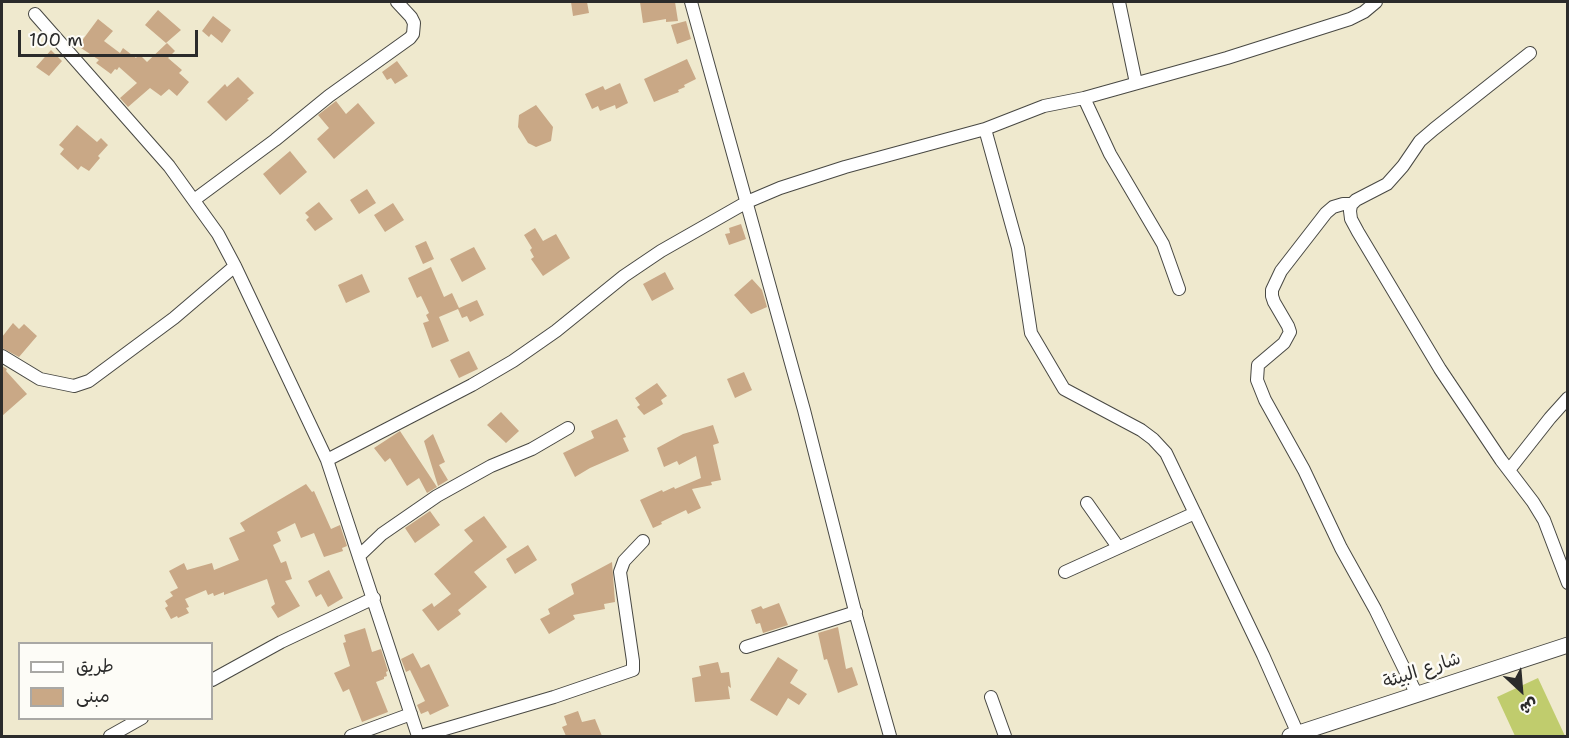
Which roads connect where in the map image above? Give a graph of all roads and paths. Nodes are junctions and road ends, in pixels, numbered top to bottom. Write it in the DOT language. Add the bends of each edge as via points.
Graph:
graph roads {
  1 [pos="397,2"];
  2 [pos="691,2"];
  3 [pos="1119,2"];
  4 [pos="1376,2"];
  5 [pos="35,14"];
  6 [pos="1530,53"];
  7 [pos="1136,83"];
  8 [pos="1084,98"];
  9 [pos="985,129"];
  10 [pos="194,200"];
  11 [pos="747,202"];
  12 [pos="1352,204"];
  13 [pos="235,266"];
  14 [pos="1179,289"];
  15 [pos="2,356"];
  16 [pos="1568,398"];
  17 [pos="568,428"];
  18 [pos="327,460"];
  19 [pos="1509,470"];
  20 [pos="1087,503"];
  21 [pos="1195,513"];
  22 [pos="643,541"];
  23 [pos="1118,547"];
  24 [pos="360,555"];
  25 [pos="1065,572"];
  26 [pos="1568,583"];
  27 [pos="374,598"];
  28 [pos="856,612"];
  29 [pos="1568,645"];
  30 [pos="746,647"];
  31 [pos="213,679"];
  32 [pos="1416,693"];
  33 [pos="991,697"];
  34 [pos="411,714"];
  35 [pos="138,720"];
  36 [pos="1294,735"];
  37 [pos="110,736"];
  38 [pos="351,736"];
  39 [pos="420,736"];
  40 [pos="890,736"];
  41 [pos="1005,736"];
  1 -- 10 [label="street" via="414,23 410,38"];
  2 -- 11 [label="street"];
  3 -- 7 [label="street"];
  4 -- 7 [label="street" via="1350,19"];
  5 -- 10 [label="street" via="169,166"];
  6 -- 12 [label="street" via="1420,141 1387,184"];
  7 -- 8 [label="street"];
  8 -- 9 [label="street" via="1044,106"];
  8 -- 14 [label="street" via="1110,154 1163,244"];
  9 -- 11 [label="street" via="813,176"];
  9 -- 21 [label="street" via="1018,248 1031,333 1064,389 1160,445"];
  10 -- 13 [label="street"];
  11 -- 18 [label="street" via="624,276 513,361"];
  11 -- 28 [label="street"];
  12 -- 19 [label="street" via="1351,219 1386,279 1440,369"];
  12 -- 32 [label="street" via="1333,207 1326,213 1278,277 1272,296 1290,332 1284,343 1258,365 1257,380"];
  13 -- 15 [label="street" via="174,318 89,381 74,386 40,379"];
  13 -- 18 [label="street"];
  16 -- 19 [label="street"];
  17 -- 24 [label="street" via="437,496 382,534"];
  18 -- 24 [label="street"];
  19 -- 26 [label="street" via="1544,520"];
  20 -- 23 [label="street"];
  21 -- 23 [label="street"];
  21 -- 36 [label="street" via="1263,655"];
  22 -- 39 [label="street" via="624,561 620,572 633,670"];
  23 -- 25 [label="street"];
  24 -- 27 [label="street"];
  27 -- 31 [label="street"];
  27 -- 34 [label="street"];
  28 -- 30 [label="street"];
  28 -- 40 [label="street"];
  29 -- 32 [label="street, شارع البيئة"];
  32 -- 36 [label="street, شارع البيئة"];
  33 -- 41 [label="street"];
  34 -- 38 [label="street"];
  34 -- 39 [label="street"];
  35 -- 37 [label="street"];
}
